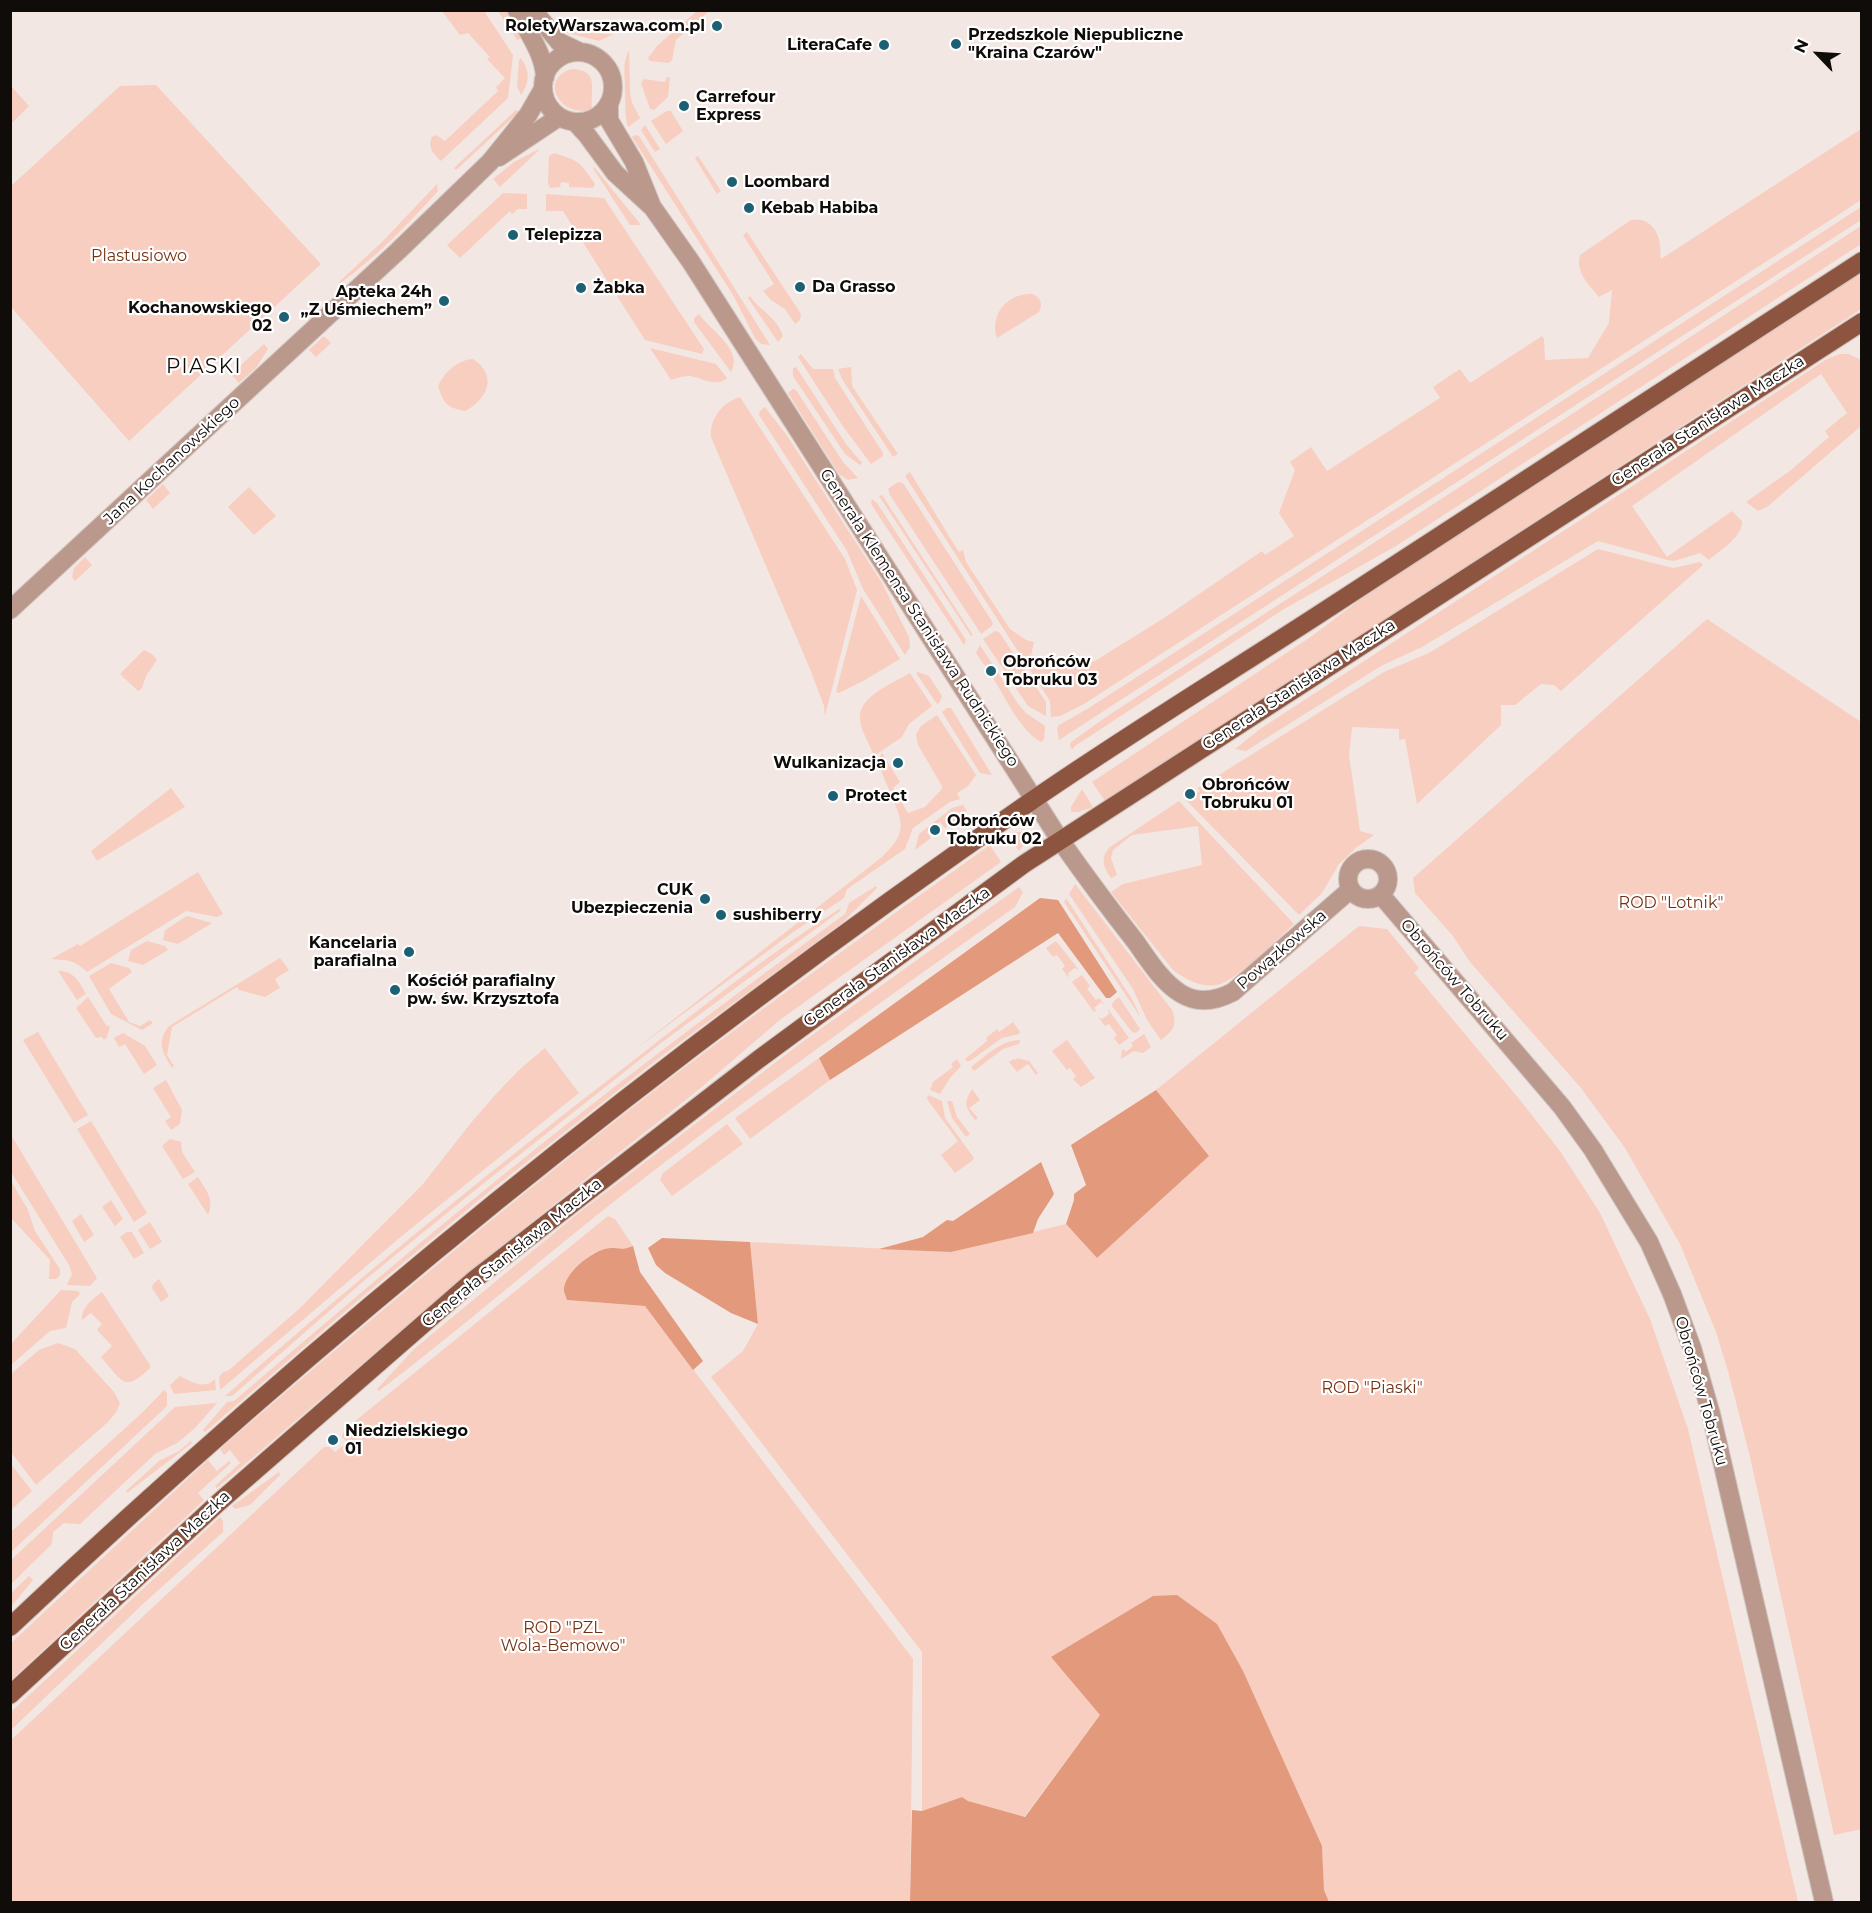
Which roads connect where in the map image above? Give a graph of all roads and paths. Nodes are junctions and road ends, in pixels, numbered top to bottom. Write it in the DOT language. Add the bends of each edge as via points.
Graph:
graph roads {
  1 [pos="517,10"];
  2 [pos="533,10"];
  3 [pos="580,52"];
  4 [pos="544,83"];
  5 [pos="609,104"];
  6 [pos="567,120"];
  7 [pos="490,162"];
  8 [pos="653,208"];
  9 [pos="1862,261"];
  10 [pos="1859,330"];
  11 [pos="10,610"];
  12 [pos="1035,799"];
  13 [pos="1060,840"];
  14 [pos="1350,890"];
  15 [pos="1380,895"];
  16 [pos="1209,1001"];
  17 [pos="10,1627"];
  18 [pos="10,1695"];
  19 [pos="1824,1902"];
  1 -- 4 [label="street" via="541,56"];
  2 -- 3 [label="street" via="559,42"];
  3 -- 4 [label="street" via="558,59 549,67"];
  3 -- 5 [label="street" via="602,61 609,70 613,93"];
  4 -- 6 [label="street" via="548,105"];
  4 -- 7 [label="street, Jana Kochanowskiego" via="528,115"];
  5 -- 6 [label="street" via="592,120"];
  5 -- 8 [label="street, Generała Klemensa Stanisława Rudnickiego" via="609,120 634,162"];
  6 -- 7 [label="street, Jana Kochanowskiego"];
  6 -- 8 [label="street, Generała Klemensa Stanisława Rudnickiego" via="587,135 615,173"];
  7 -- 11 [label="street, Jana Kochanowskiego"];
  8 -- 12 [label="street, Generała Klemensa Stanisława Rudnickiego"];
  9 -- 12 [label="main road"];
  10 -- 13 [label="main road, Generała Stanisława Maczka"];
  12 -- 13 [label="street, Generała Klemensa Stanisława Rudnickiego"];
  12 -- 17 [label="main road" via="770,988 510,1189 279,1382"];
  13 -- 16 [label="street, Generała Klemensa Stanisława Rudnickiego" via="1164,979 1182,994"];
  13 -- 18 [label="main road, Generała Stanisława Maczka" via="759,1059 475,1279 218,1503"];
  14 -- 15 [label="street" via="1361,898"];
  14 -- 15 [label="street" via="1348,875 1353,866 1362,860 1372,860 1381,864 1388,876"];
  14 -- 16 [label="street, Powązkowska" via="1233,992"];
  15 -- 19 [label="street, Obrońców Tobruku" via="1555,1099 1593,1150 1648,1242 1672,1294 1711,1414"];
}
